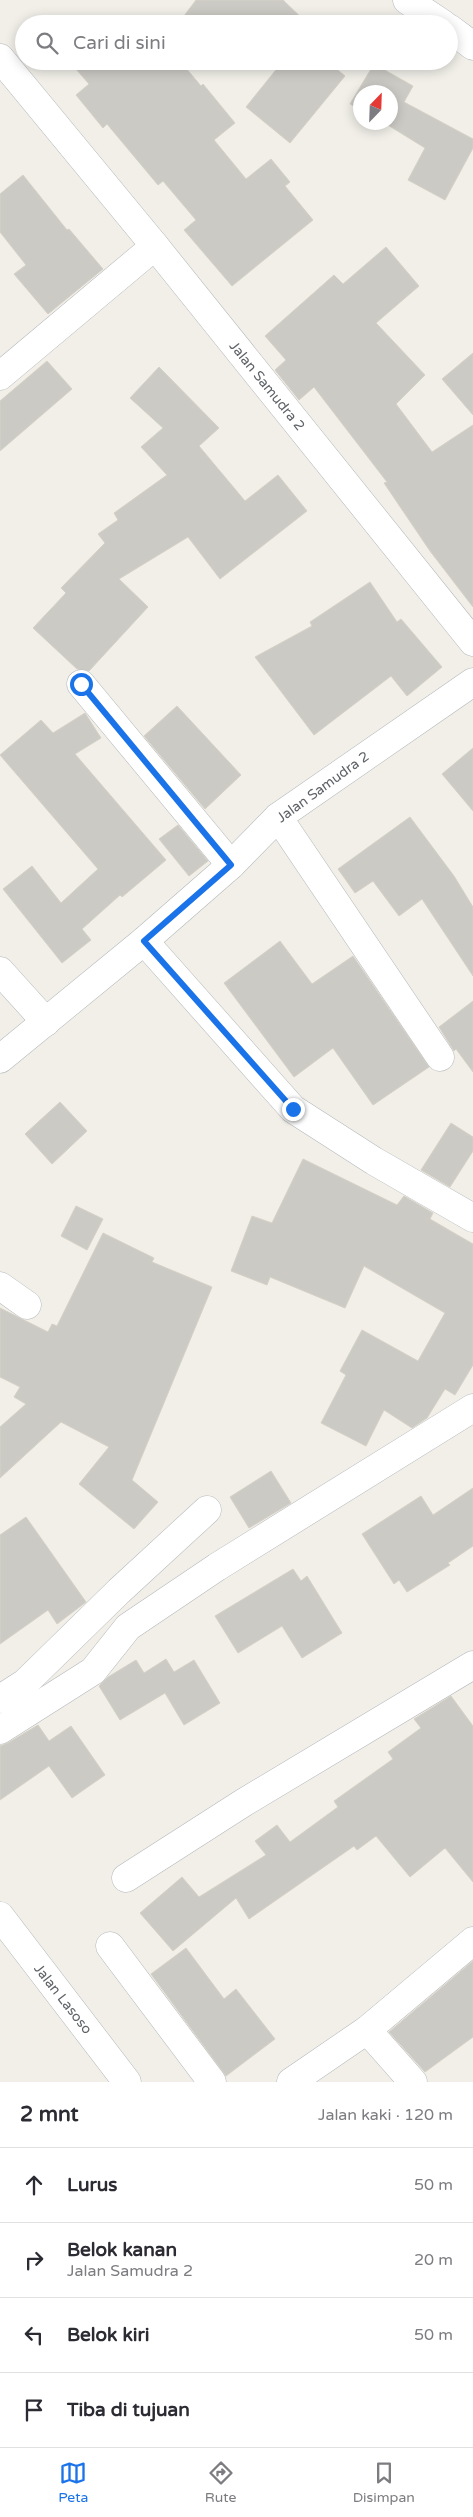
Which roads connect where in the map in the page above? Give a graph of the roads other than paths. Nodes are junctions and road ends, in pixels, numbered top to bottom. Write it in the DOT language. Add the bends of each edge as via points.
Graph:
graph roads {
  1 [pos="407,0"];
  2 [pos="430,15"];
  3 [pos="458,35"];
  4 [pos="473,46"];
  5 [pos="0,58"];
  6 [pos="155,246"];
  7 [pos="0,376"];
  8 [pos="473,642"];
  9 [pos="473,682"];
  10 [pos="81,684"];
  11 [pos="278,817"];
  12 [pos="231,865"];
  13 [pos="144,941"];
  14 [pos="0,971"];
  15 [pos="46,1022"];
  16 [pos="440,1057"];
  17 [pos="0,1059"];
  18 [pos="473,1218"];
  19 [pos="0,1286"];
  20 [pos="28,1305"];
  21 [pos="473,1408"];
  22 [pos="207,1510"];
  23 [pos="473,1665"];
  24 [pos="0,1699"];
  25 [pos="0,1730"];
  26 [pos="126,1878"];
  27 [pos="0,1916"];
  28 [pos="473,1941"];
  29 [pos="110,1946"];
  30 [pos="367,2030"];
  31 [pos="127,2082"];
  32 [pos="212,2082"];
  33 [pos="291,2082"];
  34 [pos="413,2082"];
  1 -- 2 [label="street"];
  3 -- 4 [label="street"];
  5 -- 6 [label="street, Jalan Samudra 2"];
  6 -- 7 [label="street"];
  6 -- 8 [label="street, Jalan Samudra 2"];
  9 -- 11 [label="street, Jalan Samudra 2"];
  10 -- 12 [label="street"];
  11 -- 12 [label="street, Jalan Samudra 2"];
  11 -- 16 [label="street"];
  12 -- 13 [label="street, Jalan Samudra 2"];
  13 -- 15 [label="street, Jalan Samudra 2"];
  13 -- 18 [label="street" via="293,1109 374,1161"];
  14 -- 15 [label="street"];
  15 -- 17 [label="street, Jalan Samudra 2"];
  19 -- 20 [label="street"];
  21 -- 25 [label="street" via="217,1567 128,1627 93,1670"];
  22 -- 24 [label="street" via="25,1684"];
  23 -- 26 [label="street" via="243,1803"];
  27 -- 31 [label="street, Jalan Lasoso"];
  28 -- 30 [label="street"];
  29 -- 32 [label="street"];
  30 -- 33 [label="street"];
  30 -- 34 [label="street"];
}
